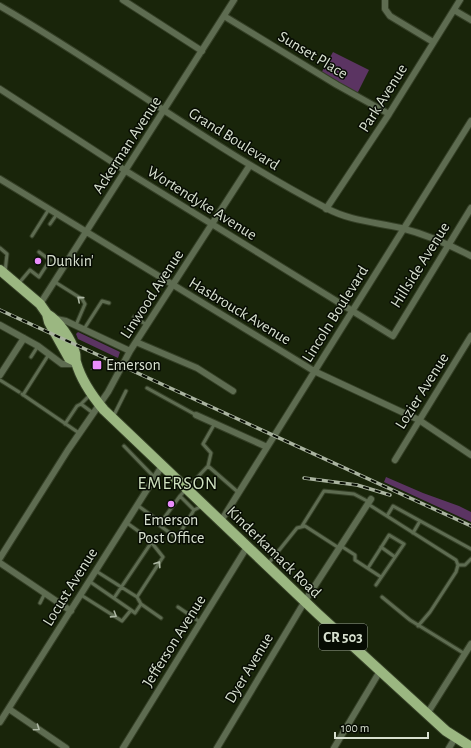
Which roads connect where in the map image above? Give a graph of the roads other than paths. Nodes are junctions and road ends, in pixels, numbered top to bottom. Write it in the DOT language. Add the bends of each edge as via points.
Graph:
graph roads {
  1 [pos="123,0"];
  2 [pos="234,0"];
  3 [pos="385,0"];
  4 [pos="460,0"];
  5 [pos="0,6"];
  6 [pos="454,10"];
  7 [pos="224,16"];
  8 [pos="471,20"];
  9 [pos="434,42"];
  10 [pos="202,51"];
  11 [pos="0,89"];
  12 [pos="165,110"];
  13 [pos="389,114"];
  14 [pos="471,121"];
  15 [pos="250,165"];
  16 [pos="126,171"];
  17 [pos="0,179"];
  18 [pos="471,208"];
  19 [pos="49,209"];
  20 [pos="326,209"];
  21 [pos="57,214"];
  22 [pos="50,224"];
  23 [pos="212,224"];
  24 [pos="404,229"];
  25 [pos="86,232"];
  26 [pos="32,236"];
  27 [pos="447,245"];
  28 [pos="0,248"];
  29 [pos="38,252"];
  30 [pos="471,256"];
  31 [pos="3,272"];
  32 [pos="54,281"];
  33 [pos="18,285"];
  34 [pos="173,285"];
  35 [pos="109,303"];
  36 [pos="40,304"];
  37 [pos="352,310"];
  38 [pos="51,316"];
  39 [pos="134,317"];
  40 [pos="0,325"];
  41 [pos="76,325"];
  42 [pos="147,325"];
  43 [pos="84,329"];
  44 [pos="393,336"];
  45 [pos="471,336"];
  46 [pos="24,338"];
  47 [pos="136,342"];
  48 [pos="38,346"];
  49 [pos="130,351"];
  50 [pos="49,354"];
  51 [pos="31,357"];
  52 [pos="76,362"];
  53 [pos="2,368"];
  54 [pos="314,371"];
  55 [pos="0,376"];
  56 [pos="0,380"];
  57 [pos="147,388"];
  58 [pos="126,391"];
  59 [pos="233,391"];
  60 [pos="21,394"];
  61 [pos="92,394"];
  62 [pos="81,404"];
  63 [pos="99,404"];
  64 [pos="93,413"];
  65 [pos="196,415"];
  66 [pos="112,418"];
  67 [pos="419,420"];
  68 [pos="215,423"];
  69 [pos="66,424"];
  70 [pos="79,433"];
  71 [pos="124,446"];
  72 [pos="267,447"];
  73 [pos="471,455"];
  74 [pos="395,460"];
  75 [pos="162,466"];
  76 [pos="208,466"];
  77 [pos="155,478"];
  78 [pos="183,492"];
  79 [pos="238,493"];
  80 [pos="369,502"];
  81 [pos="137,505"];
  82 [pos="199,508"];
  83 [pos="387,516"];
  84 [pos="220,521"];
  85 [pos="420,521"];
  86 [pos="127,522"];
  87 [pos="158,525"];
  88 [pos="302,526"];
  89 [pos="413,533"];
  90 [pos="151,543"];
  91 [pos="247,547"];
  92 [pos="340,547"];
  93 [pos="381,547"];
  94 [pos="471,549"];
  95 [pos="1,555"];
  96 [pos="395,557"];
  97 [pos="471,559"];
  98 [pos="0,563"];
  99 [pos="458,565"];
  100 [pos="267,566"];
  101 [pos="368,568"];
  102 [pos="96,571"];
  103 [pos="382,577"];
  104 [pos="89,581"];
  105 [pos="376,585"];
  106 [pos="122,587"];
  107 [pos="45,593"];
  108 [pos="81,595"];
  109 [pos="137,597"];
  110 [pos="382,597"];
  111 [pos="114,598"];
  112 [pos="305,602"];
  113 [pos="40,603"];
  114 [pos="141,604"];
  115 [pos="178,607"];
  116 [pos="131,610"];
  117 [pos="71,611"];
  118 [pos="161,618"];
  119 [pos="200,622"];
  120 [pos="418,626"];
  121 [pos="471,644"];
  122 [pos="465,654"];
  123 [pos="380,671"];
  124 [pos="9,709"];
  125 [pos="427,714"];
  126 [pos="0,722"];
  127 [pos="455,738"];
  128 [pos="471,747"];
  129 [pos="66,748"];
  130 [pos="123,748"];
  131 [pos="216,748"];
  132 [pos="334,748"];
  133 [pos="449,748"];
  1 -- 10 [label="street"];
  2 -- 7 [label="street, Ackerman Avenue"];
  3 -- 9 [label="street" via="385,9 390,16"];
  4 -- 6 [label="street, Park Avenue"];
  5 -- 12 [label="street, Grand Boulevard"];
  6 -- 8 [label="street"];
  6 -- 9 [label="street, Park Avenue"];
  7 -- 10 [label="street, Ackerman Avenue"];
  7 -- 13 [label="street, Sunset Place" via="336,85"];
  9 -- 13 [label="street, Park Avenue"];
  10 -- 12 [label="street, Ackerman Avenue"];
  11 -- 16 [label="street, Wortendyke Avenue"];
  12 -- 15 [label="street, Grand Boulevard"];
  12 -- 16 [label="street, Ackerman Avenue"];
  13 -- 20 [label="street, Park Avenue"];
  14 -- 24 [label="street, Lincoln Boulevard"];
  15 -- 20 [label="street, Grand Boulevard"];
  15 -- 23 [label="street, Linwood Avenue"];
  16 -- 23 [label="street, Wortendyke Avenue"];
  16 -- 25 [label="street, Ackerman Avenue"];
  17 -- 19 [label="street, Hasbrouck Avenue"];
  18 -- 27 [label="street, Hillside Avenue"];
  19 -- 21 [label="street, Hasbrouck Avenue"];
  19 -- 26 [label="lane"];
  20 -- 24 [label="street, Grand Boulevard" via="353,219"];
  21 -- 22 [label="lane"];
  21 -- 25 [label="street, Hasbrouck Avenue"];
  23 -- 34 [label="street, Linwood Avenue"];
  23 -- 37 [label="street, Wortendyke Avenue"];
  24 -- 27 [label="street, Grand Boulevard"];
  24 -- 37 [label="street, Lincoln Boulevard"];
  25 -- 32 [label="street, Ackerman Avenue"];
  25 -- 34 [label="street, Hasbrouck Avenue"];
  27 -- 30 [label="street, Grand Boulevard"];
  27 -- 44 [label="street, Hillside Avenue"];
  28 -- 31 [label="lane" via="7,254"];
  29 -- 33 [label="lane" via="50,260 39,277 30,270"];
  31 -- 33 [label="main road, Kinderkamack Road / CR 503"];
  32 -- 36 [label="street, Ackerman Avenue"];
  41 -- 32 [label="lane, one-way" via="85,304 82,299"];
  33 -- 36 [label="main road, Kinderkamack Road / CR 503"];
  34 -- 42 [label="street, Linwood Avenue"];
  34 -- 54 [label="street, Hasbrouck Avenue"];
  35 -- 43 [label="lane" via="102,301"];
  36 -- 38 [label="main road, Kinderkamack Road / CR 503"];
  37 -- 44 [label="street, Wortendyke Avenue"];
  37 -- 54 [label="street, Lincoln Boulevard"];
  38 -- 41 [label="street"];
  38 -- 52 [label="main road, Kinderkamack Road / CR 503" via="49,322 69,358"];
  39 -- 42 [label="lane"];
  40 -- 46 [label="street"];
  41 -- 43 [label="street"];
  42 -- 47 [label="street, Linwood Avenue"];
  43 -- 49 [label="street"];
  45 -- 67 [label="street, Lozier Avenue"];
  46 -- 48 [label="street"];
  46 -- 53 [label="street"];
  47 -- 49 [label="street, Linwood Avenue"];
  47 -- 59 [label="street" via="197,368"];
  48 -- 50 [label="street"];
  48 -- 51 [label="lane"];
  49 -- 63 [label="street, Linwood Avenue"];
  50 -- 52 [label="street" via="62,364"];
  50 -- 60 [label="lane"];
  52 -- 61 [label="main road, Kinderkamack Road / CR 503"];
  53 -- 55 [label="street"];
  54 -- 67 [label="street, Hasbrouck Avenue"];
  54 -- 72 [label="street, Lincoln Boulevard"];
  56 -- 60 [label="lane"];
  57 -- 65 [label="lane"];
  58 -- 66 [label="lane"];
  60 -- 69 [label="lane"];
  61 -- 62 [label="lane"];
  61 -- 63 [label="main road, Kinderkamack Road / CR 503"];
  62 -- 64 [label="lane"];
  62 -- 69 [label="lane"];
  63 -- 64 [label="street, Linwood Avenue"];
  63 -- 66 [label="main road, Kinderkamack Road / CR 503"];
  64 -- 70 [label="street, Linwood Avenue"];
  65 -- 68 [label="street"];
  66 -- 75 [label="main road, Kinderkamack Road / CR 503"];
  67 -- 73 [label="street, Hasbrouck Avenue"];
  67 -- 74 [label="street, Lozier Avenue"];
  68 -- 72 [label="street"];
  68 -- 76 [label="lane" via="203,444 211,453"];
  69 -- 70 [label="lane"];
  70 -- 95 [label="street, Linwood Avenue"];
  71 -- 77 [label="lane"];
  72 -- 79 [label="street, Lincoln Boulevard"];
  75 -- 77 [label="street, Locust Avenue"];
  75 -- 78 [label="main road, Kinderkamack Road / CR 503"];
  76 -- 78 [label="lane"];
  76 -- 79 [label="lane"];
  77 -- 81 [label="street, Locust Avenue"];
  78 -- 82 [label="main road, Kinderkamack Road / CR 503"];
  78 -- 87 [label="lane"];
  79 -- 84 [label="street, Lincoln Boulevard"];
  80 -- 83 [label="lane"];
  80 -- 88 [label="lane" via="354,494 324,491"];
  80 -- 92 [label="street"];
  81 -- 86 [label="street, Locust Avenue"];
  81 -- 87 [label="lane" via="156,518"];
  82 -- 84 [label="main road, Kinderkamack Road / CR 503"];
  82 -- 87 [label="lane" via="177,538"];
  83 -- 85 [label="lane" via="393,506"];
  83 -- 89 [label="lane"];
  84 -- 91 [label="main road, Kinderkamack Road / CR 503"];
  85 -- 89 [label="lane"];
  85 -- 94 [label="lane"];
  86 -- 90 [label="lane"];
  86 -- 102 [label="street, Locust Avenue"];
  88 -- 92 [label="lane"];
  88 -- 100 [label="lane" via="297,528"];
  89 -- 99 [label="lane" via="456,560"];
  90 -- 106 [label="lane"];
  109 -- 90 [label="lane, one-way" via="163,557"];
  91 -- 100 [label="main road, Kinderkamack Road / CR 503"];
  91 -- 119 [label="street, Jefferson Avenue"];
  92 -- 101 [label="lane" via="355,555 356,560"];
  92 -- 112 [label="street"];
  93 -- 96 [label="lane"];
  93 -- 96 [label="lane" via="389,535 404,544"];
  93 -- 101 [label="lane"];
  96 -- 103 [label="lane"];
  97 -- 99 [label="lane" via="467,564"];
  98 -- 107 [label="street"];
  99 -- 120 [label="lane" via="430,612"];
  100 -- 112 [label="main road, Kinderkamack Road / CR 503"];
  101 -- 103 [label="lane"];
  102 -- 104 [label="street, Locust Avenue"];
  102 -- 106 [label="lane"];
  103 -- 105 [label="lane"];
  104 -- 108 [label="street, Locust Avenue"];
  104 -- 111 [label="lane"];
  106 -- 109 [label="lane"];
  106 -- 111 [label="lane"];
  107 -- 113 [label="lane"];
  107 -- 117 [label="street"];
  108 -- 116 [label="lane, one-way" via="122,620"];
  108 -- 117 [label="street, Locust Avenue"];
  109 -- 114 [label="lane"];
  110 -- 120 [label="lane"];
  111 -- 116 [label="lane"];
  112 -- 123 [label="main road, Kinderkamack Road / CR 503"];
  112 -- 131 [label="street, Dyer Avenue"];
  114 -- 116 [label="lane" via="135,613"];
  114 -- 118 [label="lane"];
  115 -- 119 [label="lane"];
  117 -- 124 [label="street, Locust Avenue"];
  119 -- 130 [label="street, Jefferson Avenue"];
  120 -- 122 [label="lane"];
  121 -- 122 [label="street"];
  122 -- 125 [label="street"];
  123 -- 125 [label="main road, Kinderkamack Road / CR 503"];
  123 -- 132 [label="street"];
  124 -- 126 [label="street, Locust Avenue"];
  124 -- 129 [label="street, one-way"];
  125 -- 127 [label="main road, Kinderkamack Road / CR 503"];
  127 -- 128 [label="main road, Kinderkamack Road / CR 503"];
  127 -- 133 [label="street"];
}
